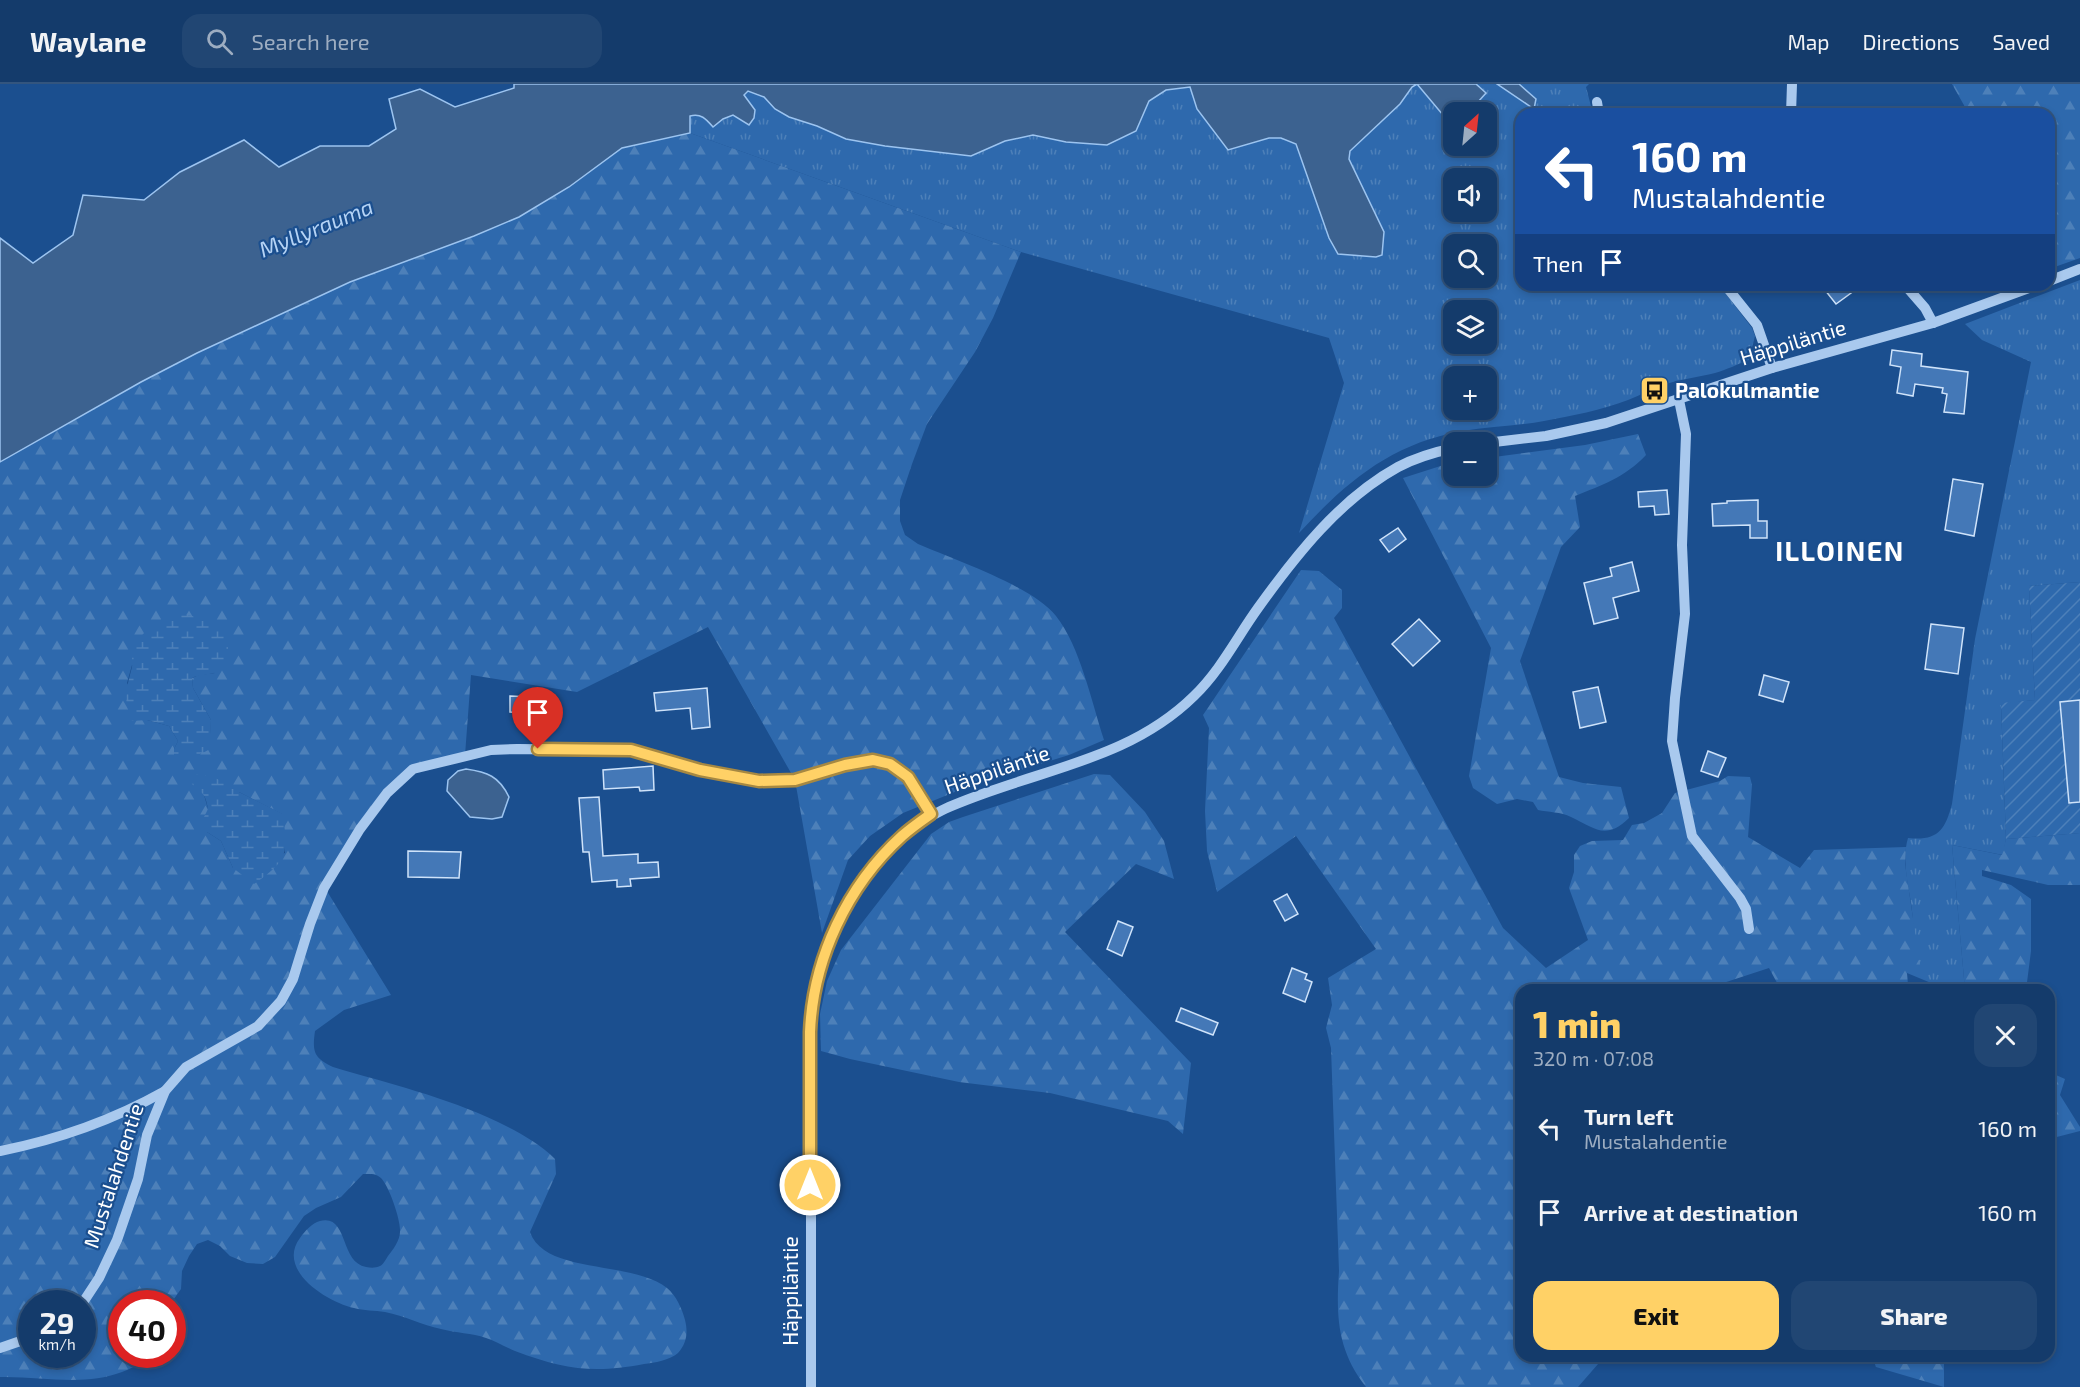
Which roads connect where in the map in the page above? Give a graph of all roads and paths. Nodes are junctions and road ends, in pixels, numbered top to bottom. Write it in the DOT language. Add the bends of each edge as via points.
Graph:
graph roads {
  1 [pos="1792,84"];
  2 [pos="1597,102"];
  3 [pos="1598,108"];
  4 [pos="1791,108"];
  5 [pos="2080,269"];
  6 [pos="2055,279"];
  7 [pos="1730,291"];
  8 [pos="1910,291"];
  9 [pos="2020,291"];
  10 [pos="1934,322"];
  11 [pos="1772,368"];
  12 [pos="1679,400"];
  13 [pos="1497,442"];
  14 [pos="1443,450"];
  15 [pos="931,814"];
  16 [pos="1749,928"];
  17 [pos="165,1091"];
  18 [pos="0,1151"];
  19 [pos="91,1290"];
  20 [pos="18,1342"];
  21 [pos="0,1348"];
  22 [pos="811,1387"];
  1 -- 4 [label="street"];
  2 -- 3 [label="street"];
  5 -- 6 [label="street"];
  7 -- 11 [label="street" via="1757,325"];
  8 -- 10 [label="street"];
  9 -- 10 [label="street, Häppiläntie"];
  10 -- 11 [label="street, Häppiläntie"];
  11 -- 12 [label="street, Häppiläntie"];
  12 -- 13 [label="street, Häppiläntie" via="1581,428"];
  12 -- 16 [label="street" via="1686,434 1685,614 1672,741 1692,836 1740,898"];
  14 -- 15 [label="street, Häppiläntie" via="1398,467 1336,513 1258,608 1220,666 1167,719 1136,740 1108,752"];
  15 -- 17 [label="street, Mustalahdentie" via="908,777 890,764 873,760 777,781 700,770 631,750 491,750 413,769 360,829 324,888 293,980 281,1001 258,1026 186,1067"];
  15 -- 22 [label="street, Häppiläntie" via="902,837 846,905 818,976 809,1051"];
  17 -- 18 [label="street" via="131,1110"];
  17 -- 19 [label="street, Mustalahdentie" via="147,1135 138,1179 117,1240"];
  20 -- 21 [label="street"];
}
